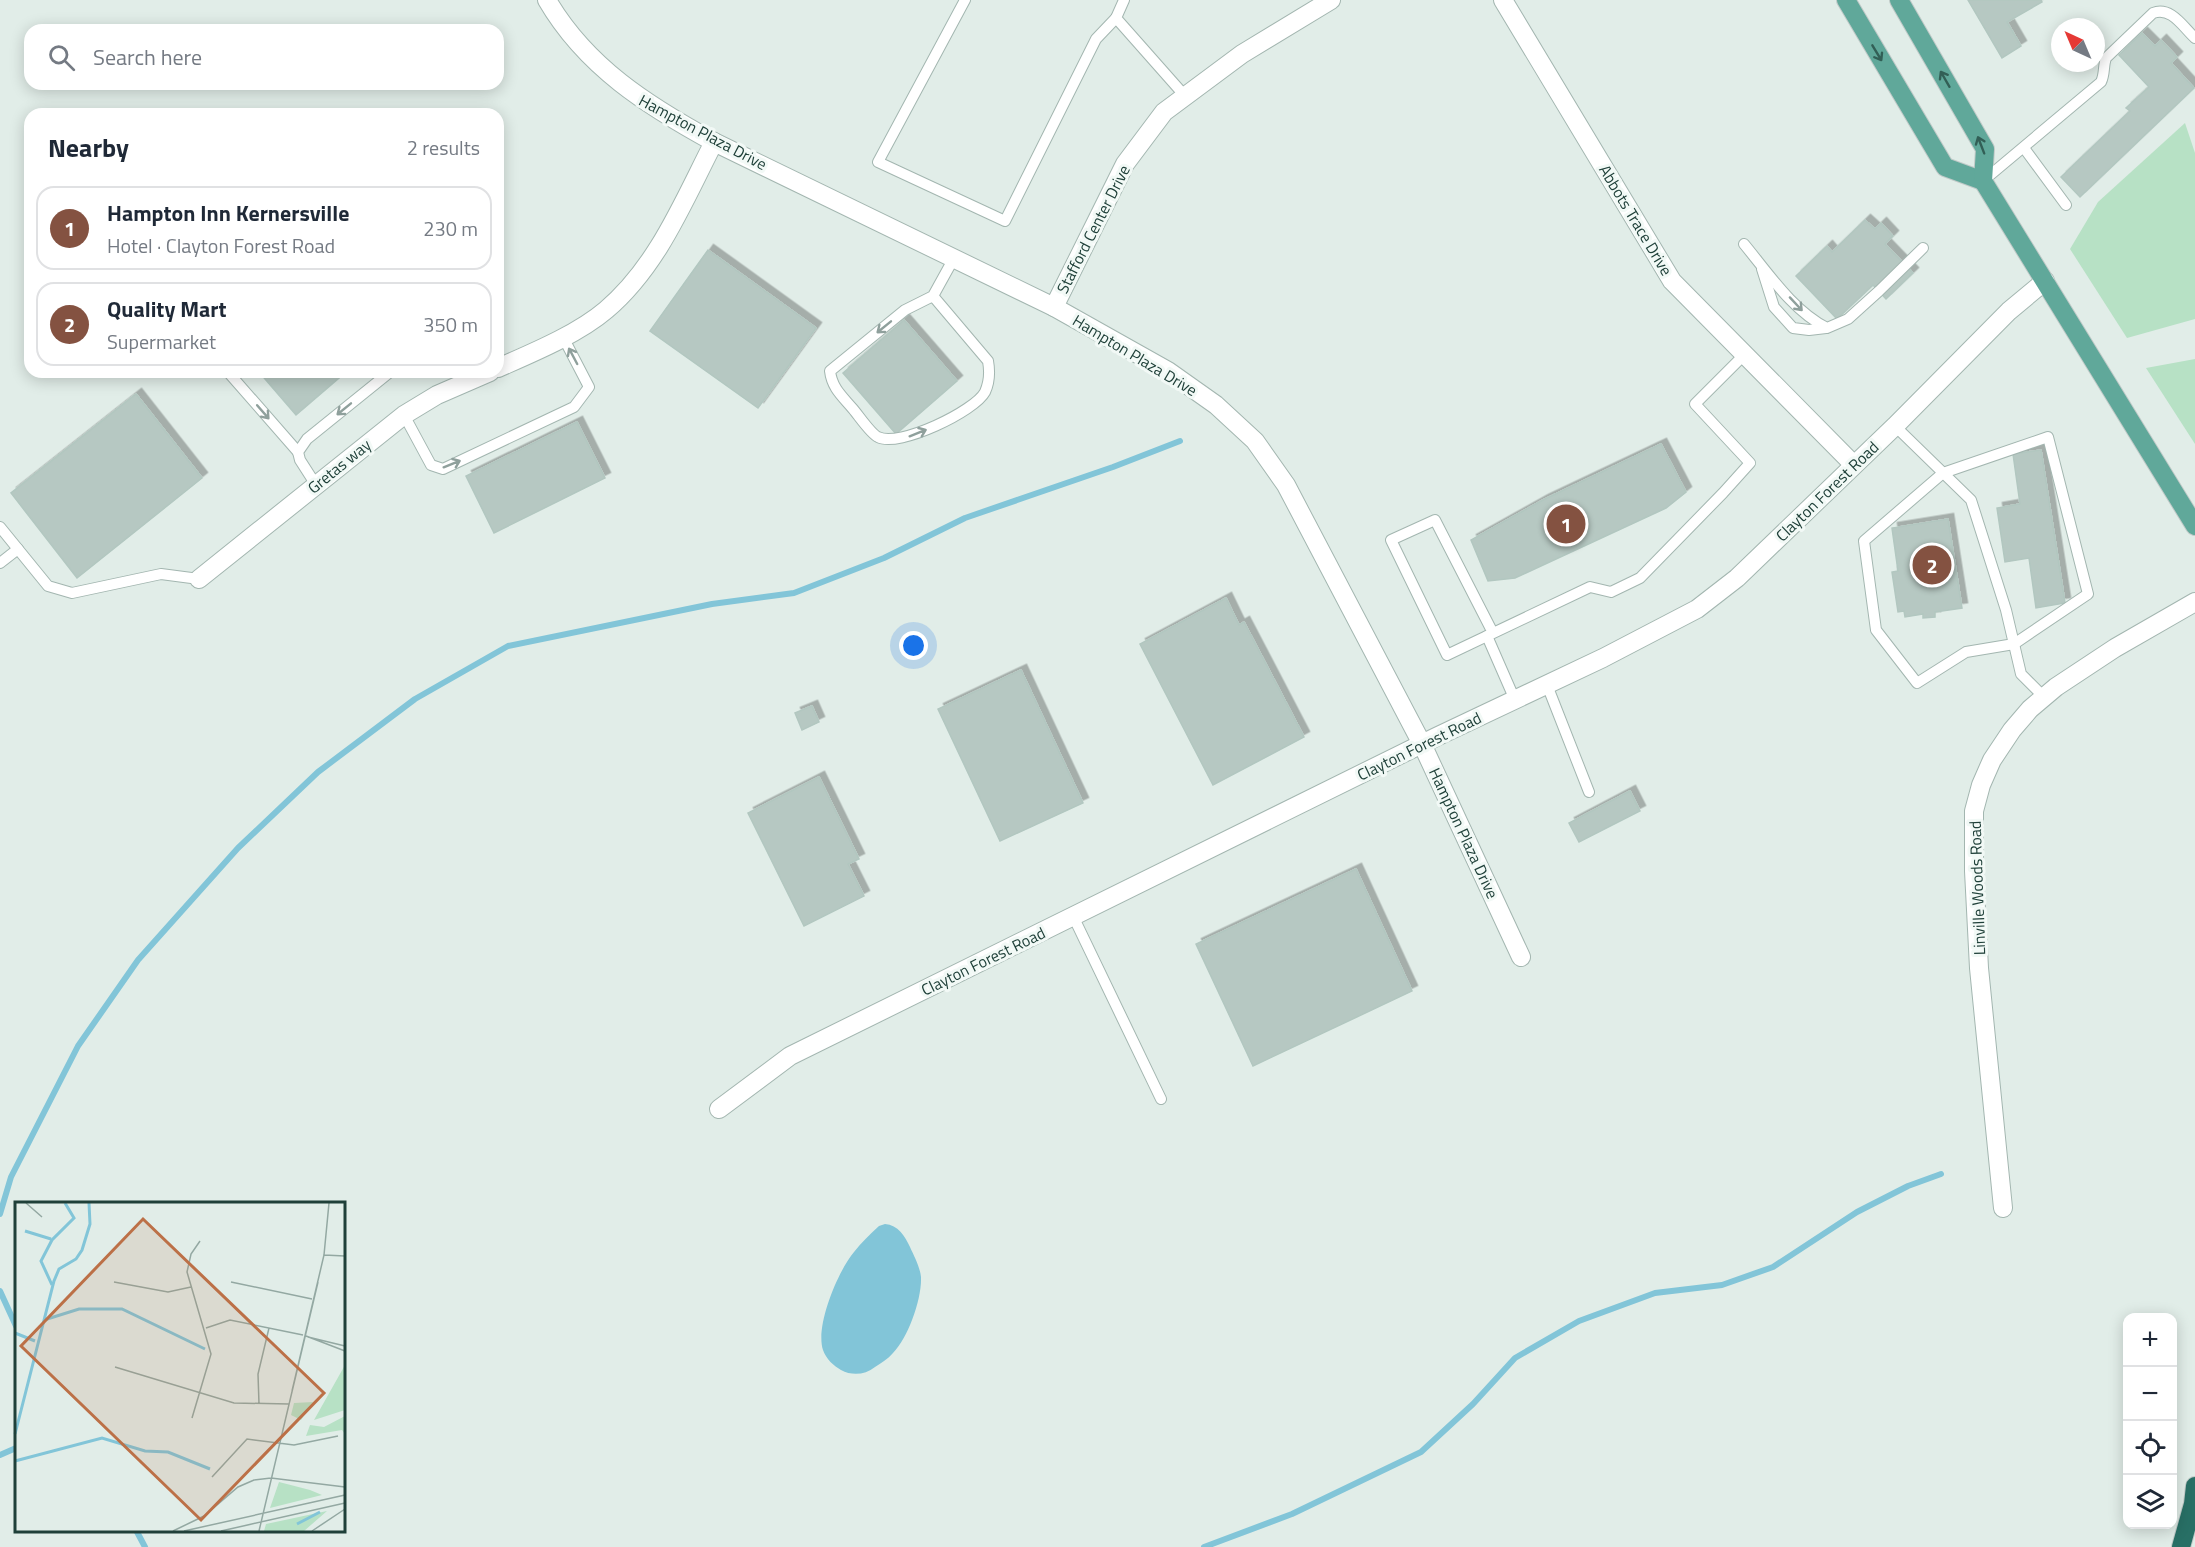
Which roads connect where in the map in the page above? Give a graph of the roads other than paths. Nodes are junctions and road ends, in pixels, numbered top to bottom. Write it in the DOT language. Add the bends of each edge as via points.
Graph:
graph roads {
  1 [pos="548,0"];
  2 [pos="965,0"];
  3 [pos="1124,0"];
  4 [pos="1331,0"];
  5 [pos="1503,0"];
  6 [pos="1846,0"];
  7 [pos="1899,0"];
  8 [pos="1116,18"];
  9 [pos="2195,38"];
  10 [pos="1185,96"];
  11 [pos="714,142"];
  12 [pos="2024,148"];
  13 [pos="1983,181"];
  14 [pos="2066,205"];
  15 [pos="1744,244"];
  16 [pos="1923,248"];
  17 [pos="954,258"];
  18 [pos="1760,263"];
  19 [pos="2044,281"];
  20 [pos="933,296"];
  21 [pos="1054,307"];
  22 [pos="1827,328"];
  23 [pos="563,338"];
  24 [pos="1745,354"];
  25 [pos="504,363"];
  26 [pos="233,378"];
  27 [pos="383,378"];
  28 [pos="472,378"];
  29 [pos="404,415"];
  30 [pos="1894,426"];
  31 [pos="298,452"];
  32 [pos="1853,465"];
  33 [pos="1943,473"];
  34 [pos="316,485"];
  35 [pos="2195,526"];
  36 [pos="0,527"];
  37 [pos="18,549"];
  38 [pos="0,562"];
  39 [pos="199,579"];
  40 [pos="2195,602"];
  41 [pos="1490,634"];
  42 [pos="2014,644"];
  43 [pos="1547,685"];
  44 [pos="2044,697"];
  45 [pos="1515,700"];
  46 [pos="1422,744"];
  47 [pos="1589,792"];
  48 [pos="1073,916"];
  49 [pos="1521,957"];
  50 [pos="1161,1100"];
  51 [pos="719,1109"];
  52 [pos="2003,1208"];
  53 [pos="2195,1486"];
  54 [pos="2181,1547"];
  1 -- 11 [label="street, Hampton Plaza Drive" via="579,44 604,70 634,95"];
  2 -- 8 [label="lane" via="878,162 1005,221 1096,39"];
  3 -- 8 [label="lane"];
  4 -- 10 [label="street, Stafford Center Drive" via="1242,54"];
  5 -- 24 [label="street, Abbots Trace Drive" via="1672,281"];
  6 -- 13 [label="main road, one-way" via="1946,167"];
  13 -- 7 [label="main road, one-way" via="1985,149"];
  8 -- 10 [label="lane"];
  9 -- 12 [label="lane" via="2170,13 2153,13 2106,58 2101,82"];
  10 -- 21 [label="street, Stafford Center Drive" via="1164,112 1125,164"];
  11 -- 17 [label="street, Hampton Plaza Drive"];
  11 -- 23 [label="street, Gretas way" via="660,246 633,282 606,310"];
  12 -- 13 [label="lane"];
  12 -- 14 [label="lane"];
  13 -- 19 [label="main road"];
  15 -- 18 [label="lane"];
  16 -- 22 [label="lane" via="1848,319"];
  17 -- 20 [label="lane"];
  17 -- 21 [label="street, Hampton Plaza Drive"];
  18 -- 22 [label="lane, one-way" via="1812,320"];
  18 -- 22 [label="lane" via="1774,307 1792,328"];
  19 -- 30 [label="street, Clayton Forest Road"];
  19 -- 35 [label="main road"];
  20 -- 20 [label="lane, one-way" via="904,310 830,371 831,383 877,437 894,440 918,435 975,403 984,393 990,374 988,361"];
  21 -- 46 [label="street, Hampton Plaza Drive" via="1168,371 1216,405 1255,441 1286,485"];
  23 -- 25 [label="street, Gretas way"];
  29 -- 23 [label="lane, one-way" via="431,465 443,469 574,407 589,387"];
  24 -- 32 [label="street, Abbots Trace Drive"];
  24 -- 41 [label="lane" via="1695,404 1750,462 1723,493 1640,578 1611,592 1590,587"];
  26 -- 31 [label="lane, one-way"];
  27 -- 31 [label="lane, one-way" via="307,439"];
  28 -- 29 [label="street, Gretas way"];
  29 -- 34 [label="street, Gretas way"];
  30 -- 32 [label="street, Clayton Forest Road"];
  30 -- 33 [label="lane"];
  31 -- 34 [label="lane"];
  32 -- 43 [label="street, Clayton Forest Road" via="1737,578 1697,609"];
  33 -- 42 [label="lane" via="1971,500"];
  33 -- 42 [label="lane" via="2048,437 2088,594"];
  33 -- 42 [label="lane" via="1864,541 1876,630 1917,682 1966,652"];
  34 -- 39 [label="street, Gretas way"];
  36 -- 37 [label="lane"];
  37 -- 38 [label="lane"];
  37 -- 39 [label="lane" via="48,586 72,593 161,574"];
  40 -- 44 [label="street, Linville Woods Road" via="2115,648"];
  41 -- 41 [label="lane" via="1447,655 1391,540 1435,520"];
  41 -- 45 [label="lane"];
  42 -- 44 [label="lane" via="2021,674"];
  43 -- 45 [label="street, Clayton Forest Road"];
  43 -- 47 [label="lane"];
  44 -- 52 [label="street, Linville Woods Road" via="2012,730 1992,760 1974,811 1979,968"];
  45 -- 46 [label="street, Clayton Forest Road"];
  46 -- 48 [label="street, Clayton Forest Road"];
  46 -- 49 [label="street, Hampton Plaza Drive"];
  48 -- 50 [label="lane"];
  48 -- 51 [label="street, Clayton Forest Road" via="790,1056"];
  53 -- 54 [label="highway"];
}
